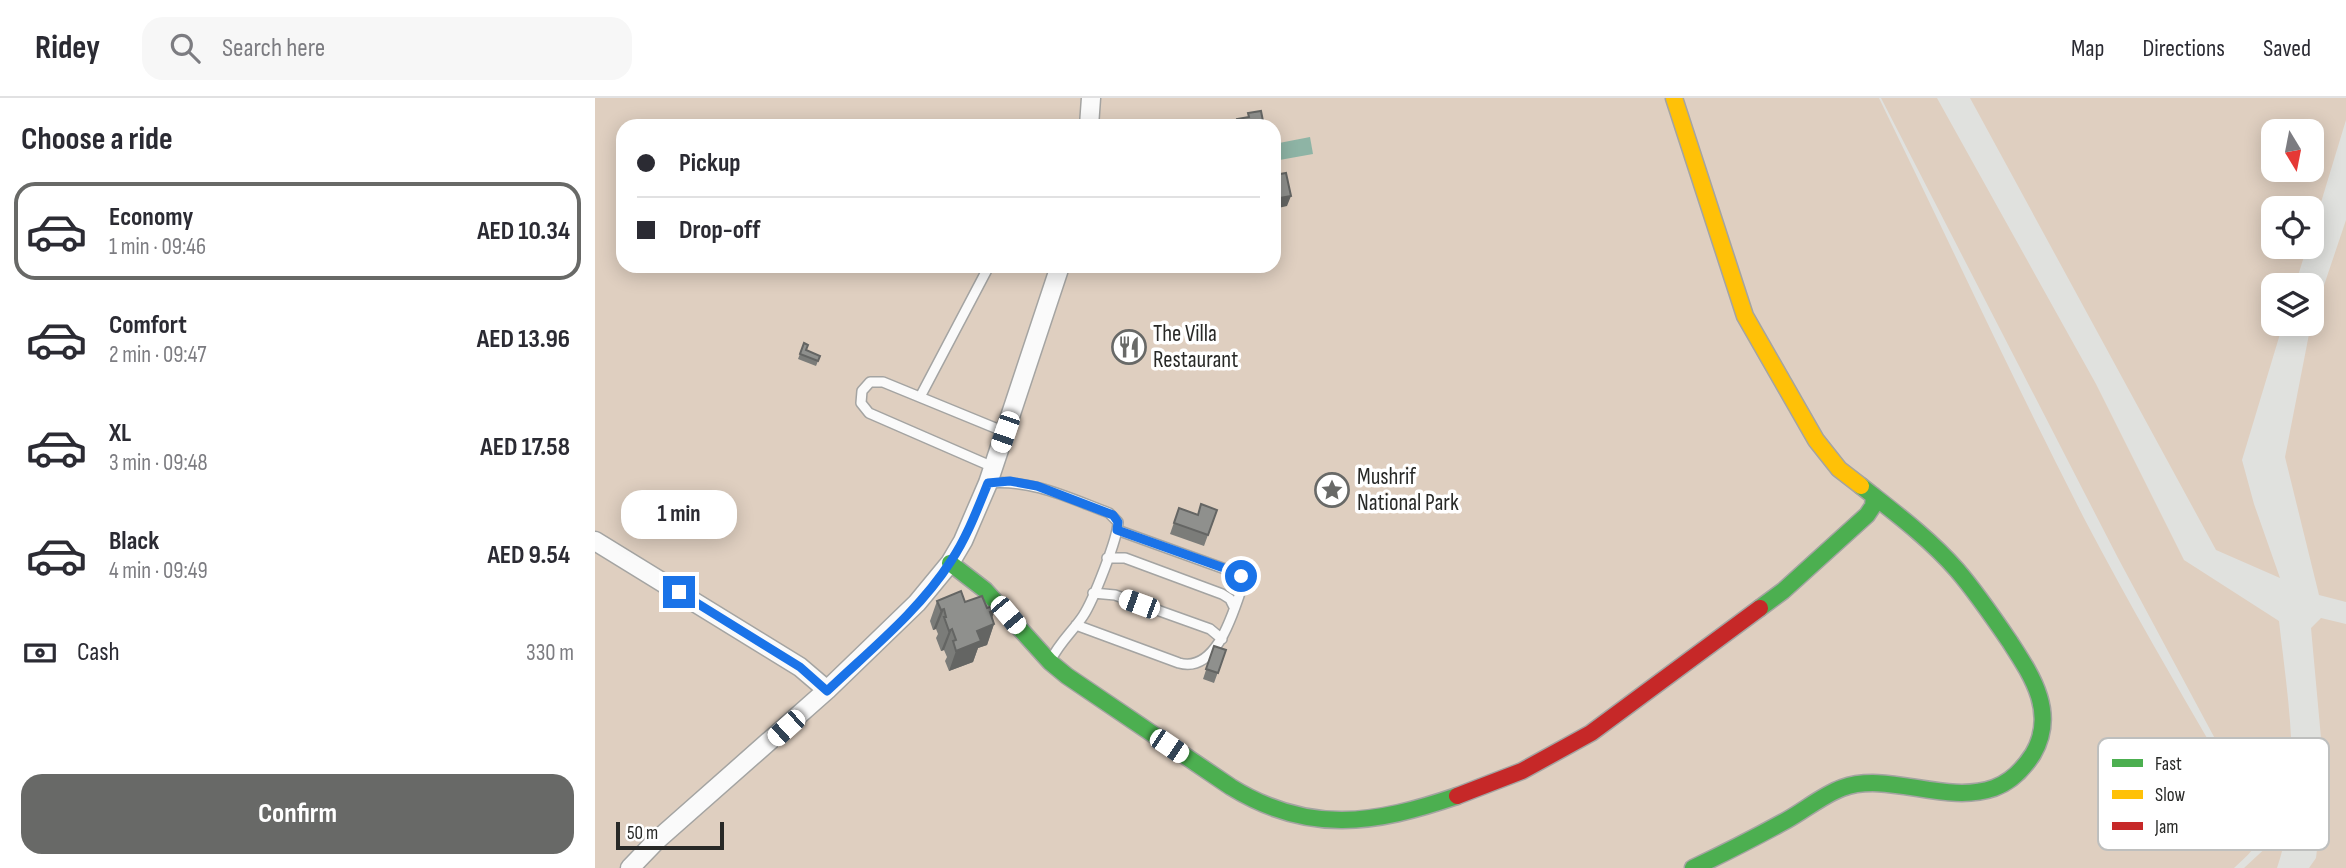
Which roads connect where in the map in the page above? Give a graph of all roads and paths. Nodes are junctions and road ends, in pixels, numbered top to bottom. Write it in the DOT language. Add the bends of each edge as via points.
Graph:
graph roads {
  1 [pos="1091,98"];
  2 [pos="1674,98"];
  3 [pos="1090,119"];
  4 [pos="985,273"];
  5 [pos="1058,273"];
  6 [pos="920,397"];
  7 [pos="1005,432"];
  8 [pos="990,475"];
  9 [pos="1874,496"];
  10 [pos="1117,530"];
  11 [pos="595,541"];
  12 [pos="1107,558"];
  13 [pos="950,563"];
  14 [pos="1093,593"];
  15 [pos="1234,607"];
  16 [pos="1076,625"];
  17 [pos="1222,639"];
  18 [pos="1050,662"];
  19 [pos="827,691"];
  20 [pos="631,868"];
  21 [pos="1693,868"];
  1 -- 3 [label="street"];
  2 -- 9 [label="street" via="1751,328 1822,451"];
  4 -- 6 [label="lane"];
  5 -- 7 [label="street"];
  6 -- 7 [label="lane"];
  6 -- 8 [label="lane" via="876,381 865,386 860,397 869,413"];
  7 -- 8 [label="street"];
  8 -- 10 [label="lane" via="1037,486 1113,515"];
  8 -- 13 [label="street"];
  9 -- 18 [label="street" via="1867,515 1801,576 1591,733 1495,784 1371,818 1308,819 1249,799"];
  9 -- 21 [label="street" via="1956,569 2029,672 2043,708 2037,747 2013,777 1977,792 1868,783 1842,788"];
  10 -- 12 [label="lane"];
  10 -- 15 [label="lane" via="1239,574 1243,584"];
  11 -- 19 [label="street" via="800,667"];
  12 -- 14 [label="lane"];
  12 -- 15 [label="lane" via="1125,558 1222,594"];
  13 -- 18 [label="street" via="993,598"];
  13 -- 19 [label="street" via="917,603"];
  14 -- 16 [label="lane"];
  14 -- 17 [label="lane" via="1115,595 1210,629"];
  15 -- 17 [label="lane"];
  16 -- 17 [label="lane" via="1185,664 1200,661"];
  16 -- 18 [label="lane"];
  19 -- 20 [label="street"];
}
